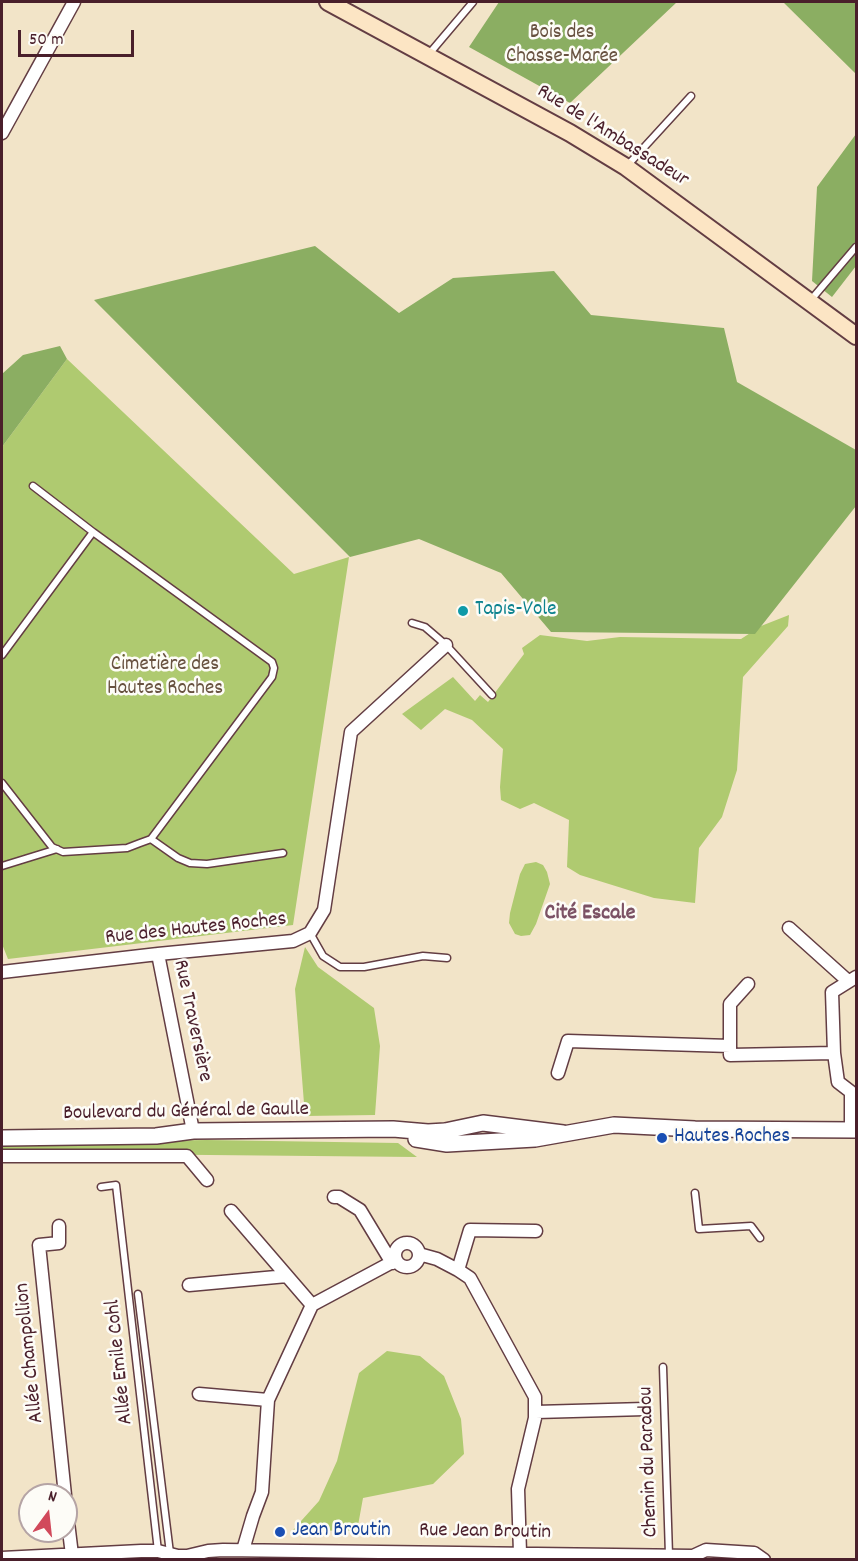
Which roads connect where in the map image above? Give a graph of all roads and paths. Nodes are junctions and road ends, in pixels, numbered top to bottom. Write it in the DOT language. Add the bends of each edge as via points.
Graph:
graph roads {
  1 [pos="74,2"];
  2 [pos="328,2"];
  3 [pos="473,2"];
  4 [pos="428,55"];
  5 [pos="691,96"];
  6 [pos="2,133"];
  7 [pos="626,167"];
  8 [pos="856,247"];
  9 [pos="810,302"];
  10 [pos="856,336"];
  11 [pos="33,486"];
  12 [pos="93,532"];
  13 [pos="412,623"];
  14 [pos="446,645"];
  15 [pos="2,655"];
  16 [pos="492,695"];
  17 [pos="2,783"];
  18 [pos="151,839"];
  19 [pos="57,849"];
  20 [pos="284,853"];
  21 [pos="2,866"];
  22 [pos="789,928"];
  23 [pos="310,933"];
  24 [pos="158,954"];
  25 [pos="447,958"];
  26 [pos="2,972"];
  27 [pos="852,979"];
  28 [pos="748,984"];
  29 [pos="730,1046"];
  30 [pos="834,1053"];
  31 [pos="558,1073"];
  32 [pos="854,1090"];
  33 [pos="854,1129"];
  34 [pos="194,1131"];
  35 [pos="2,1138"];
  36 [pos="2,1156"];
  37 [pos="207,1180"];
  38 [pos="100,1187"];
  39 [pos="695,1193"];
  40 [pos="334,1197"];
  41 [pos="231,1211"];
  42 [pos="59,1226"];
  43 [pos="536,1231"];
  44 [pos="760,1238"];
  45 [pos="394,1262"];
  46 [pos="458,1270"];
  47 [pos="287,1276"];
  48 [pos="189,1285"];
  49 [pos="138,1294"];
  50 [pos="312,1305"];
  51 [pos="663,1367"];
  52 [pos="199,1394"];
  53 [pos="268,1400"];
  54 [pos="645,1409"];
  55 [pos="536,1412"];
  56 [pos="64,1483"];
  57 [pos="70,1543"];
  58 [pos="243,1550"];
  59 [pos="164,1552"];
  60 [pos="520,1553"];
  61 [pos="314,1555"];
  62 [pos="669,1555"];
  63 [pos="72,1556"];
  64 [pos="2,1558"];
  65 [pos="187,1558"];
  66 [pos="692,1558"];
  67 [pos="764,1560"];
  1 -- 6 [label="street"];
  2 -- 4 [label="main road, Rue de l'Ambassadeur"];
  3 -- 4 [label="lane"];
  4 -- 7 [label="main road, Rue de l'Ambassadeur"];
  5 -- 7 [label="lane"];
  7 -- 9 [label="main road, Rue de l'Ambassadeur"];
  8 -- 9 [label="lane"];
  9 -- 10 [label="main road, Rue de l'Ambassadeur"];
  11 -- 12 [label="lane"];
  12 -- 15 [label="lane"];
  12 -- 18 [label="lane" via="273,662 272,677"];
  13 -- 14 [label="lane" via="425,627"];
  14 -- 16 [label="lane"];
  14 -- 23 [label="street, Rue des Hautes Roches" via="351,732 324,910"];
  17 -- 19 [label="lane"];
  18 -- 19 [label="lane" via="127,848 63,852"];
  18 -- 20 [label="lane" via="190,863"];
  19 -- 21 [label="lane"];
  22 -- 27 [label="street"];
  23 -- 24 [label="street, Rue des Hautes Roches" via="293,941"];
  23 -- 25 [label="lane" via="323,956 340,967 364,967 423,956"];
  24 -- 26 [label="street, Rue des Hautes Roches"];
  24 -- 34 [label="street, Rue Traversière"];
  27 -- 30 [label="street" via="832,992"];
  28 -- 29 [label="street" via="730,1004"];
  29 -- 30 [label="street" via="730,1055"];
  29 -- 31 [label="street" via="568,1041"];
  30 -- 32 [label="street" via="838,1082"];
  32 -- 33 [label="street"];
  33 -- 34 [label="street, Boulevard du Général de Gaulle" via="614,1125 563,1133 483,1123 428,1132"];
  34 -- 35 [label="street, Boulevard du Général de Gaulle" via="156,1136"];
  36 -- 37 [label="street, Boulevard du Général de Gaulle" via="187,1156"];
  38 -- 59 [label="lane, Allée Emile Cohl" via="116,1185"];
  39 -- 44 [label="lane" via="699,1229 751,1226"];
  40 -- 45 [label="street" via="360,1210"];
  41 -- 47 [label="street"];
  42 -- 56 [label="street, Allée Champollion" via="59,1243 39,1245"];
  43 -- 46 [label="street" via="470,1230"];
  45 -- 46 [label="street" via="402,1244 413,1245 418,1254"];
  45 -- 50 [label="street"];
  46 -- 55 [label="street" via="470,1278 535,1397"];
  47 -- 48 [label="street"];
  47 -- 50 [label="street"];
  49 -- 59 [label="lane"];
  50 -- 53 [label="street"];
  51 -- 62 [label="lane, Chemin du Paradou"];
  52 -- 53 [label="street"];
  53 -- 58 [label="street" via="262,1492"];
  54 -- 55 [label="street"];
  55 -- 60 [label="street" via="518,1489"];
  57 -- 63 [label="street"];
  58 -- 61 [label="street, Rue Jean Broutin"];
  58 -- 65 [label="street, Rue Jean Broutin" via="208,1551"];
  59 -- 63 [label="street, Rue Jean Broutin"];
  59 -- 65 [label="street, Rue Jean Broutin"];
  60 -- 61 [label="street, Rue Jean Broutin"];
  60 -- 62 [label="street, Rue Jean Broutin"];
  62 -- 66 [label="street, Rue Jean Broutin"];
  63 -- 64 [label="street, Rue Jean Broutin"];
  66 -- 67 [label="street, Rue Jean Broutin" via="706,1550 754,1553"];
}
